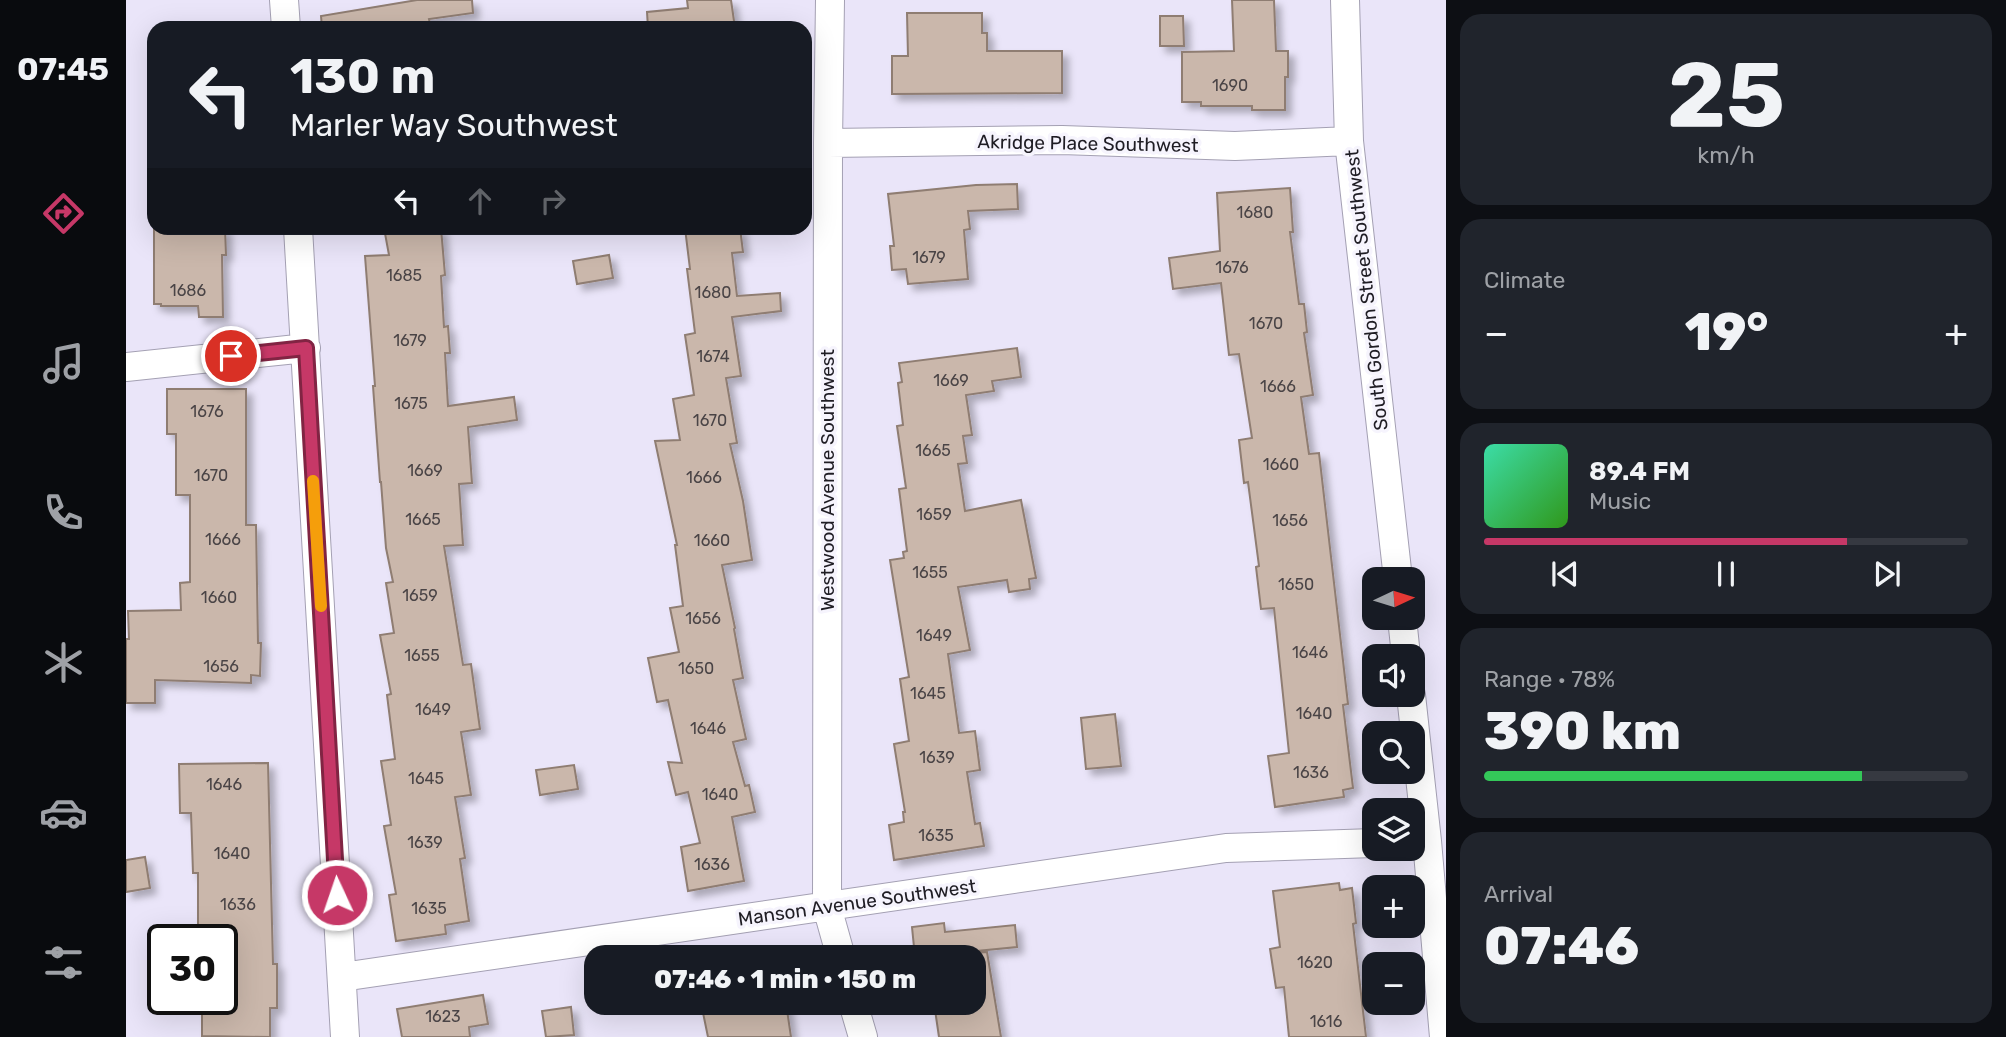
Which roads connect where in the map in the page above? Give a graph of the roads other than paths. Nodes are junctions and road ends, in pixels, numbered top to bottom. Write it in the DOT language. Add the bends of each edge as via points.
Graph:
graph roads {
  1 [pos="284,0"];
  2 [pos="830,0"];
  3 [pos="1345,0"];
  4 [pos="286,21"];
  5 [pos="1349,141"];
  6 [pos="828,144"];
  7 [pos="298,235"];
  8 [pos="306,348"];
  9 [pos="126,367"];
  10 [pos="1397,567"];
  11 [pos="1412,707"];
  12 [pos="1417,798"];
  13 [pos="1362,843"];
  14 [pos="1422,861"];
  15 [pos="827,907"];
  16 [pos="838,945"];
  17 [pos="342,977"];
  18 [pos="857,1015"];
  19 [pos="345,1037"];
  20 [pos="863,1037"];
  21 [pos="1444,1037"];
  1 -- 4 [label="street"];
  2 -- 6 [label="street, Westwood Avenue Southwest"];
  3 -- 5 [label="street, South Gordon Street Southwest"];
  5 -- 6 [label="street, Akridge Place Southwest" via="1235,146 1062,140"];
  5 -- 10 [label="street, South Gordon Street Southwest"];
  6 -- 15 [label="street, Westwood Avenue Southwest"];
  7 -- 8 [label="street"];
  8 -- 9 [label="street"];
  8 -- 17 [label="street"];
  11 -- 12 [label="street"];
  13 -- 15 [label="street, Manson Avenue Southwest" via="1226,848"];
  14 -- 21 [label="street"];
  15 -- 16 [label="street, Westwood Avenue Southwest"];
  15 -- 17 [label="street, Manson Avenue Southwest"];
  17 -- 19 [label="street"];
  18 -- 20 [label="street"];
}
